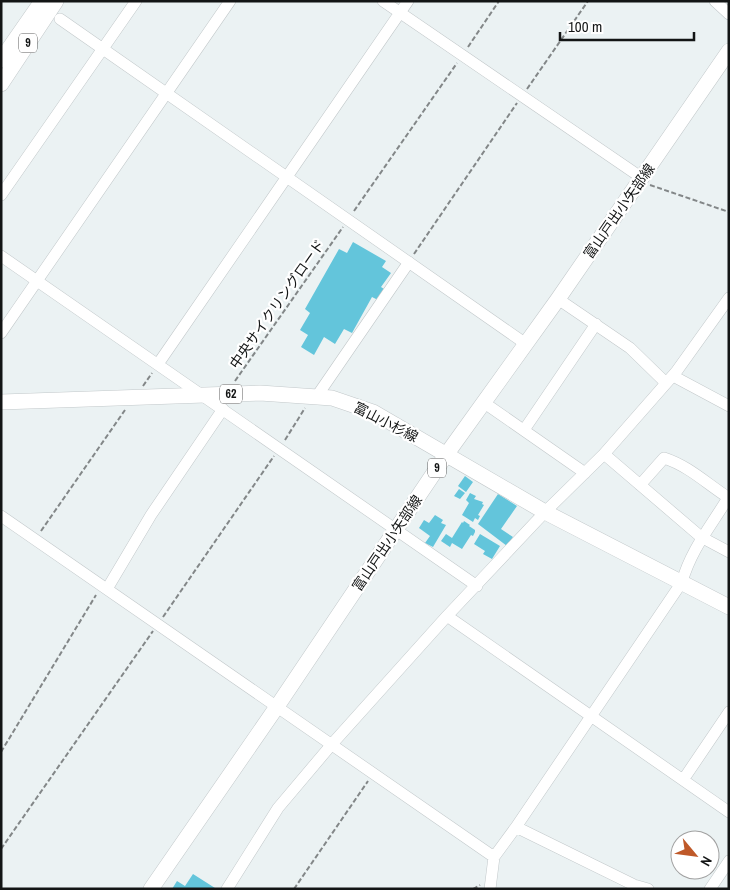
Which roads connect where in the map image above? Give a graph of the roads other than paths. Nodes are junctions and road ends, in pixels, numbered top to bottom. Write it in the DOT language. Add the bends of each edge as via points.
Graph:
graph roads {
  1 [pos="42,1"];
  2 [pos="56,1"];
  3 [pos="136,1"];
  4 [pos="230,1"];
  5 [pos="383,1"];
  6 [pos="408,1"];
  7 [pos="716,1"];
  8 [pos="400,13"];
  9 [pos="729,14"];
  10 [pos="60,19"];
  11 [pos="103,49"];
  12 [pos="729,51"];
  13 [pos="1,60"];
  14 [pos="1,84"];
  15 [pos="166,93"];
  16 [pos="287,177"];
  17 [pos="641,180"];
  18 [pos="1,195"];
  19 [pos="1,256"];
  20 [pos="409,262"];
  21 [pos="37,281"];
  22 [pos="729,298"];
  23 [pos="558,299"];
  24 [pos="596,324"];
  25 [pos="1,333"];
  26 [pos="526,344"];
  27 [pos="158,364"];
  28 [pos="672,377"];
  29 [pos="203,395"];
  30 [pos="317,396"];
  31 [pos="224,401"];
  32 [pos="1,402"];
  33 [pos="483,402"];
  34 [pos="729,406"];
  35 [pos="524,430"];
  36 [pos="604,454"];
  37 [pos="446,455"];
  38 [pos="585,474"];
  39 [pos="640,485"];
  40 [pos="729,497"];
  41 [pos="545,512"];
  42 [pos="1,516"];
  43 [pos="396,530"];
  44 [pos="701,538"];
  45 [pos="729,552"];
  46 [pos="682,582"];
  47 [pos="477,586"];
  48 [pos="104,587"];
  49 [pos="729,607"];
  50 [pos="447,616"];
  51 [pos="276,708"];
  52 [pos="729,712"];
  53 [pos="591,717"];
  54 [pos="332,744"];
  55 [pos="683,780"];
  56 [pos="729,812"];
  57 [pos="516,826"];
  58 [pos="494,857"];
  59 [pos="729,861"];
  60 [pos="151,889"];
  61 [pos="228,889"];
  62 [pos="490,889"];
  63 [pos="648,889"];
  64 [pos="710,889"];
  1 -- 13 [label="main road, 9"];
  2 -- 14 [label="main road, 9"];
  3 -- 11 [label="street"];
  4 -- 15 [label="street"];
  5 -- 8 [label="street"];
  6 -- 8 [label="street"];
  7 -- 9 [label="street"];
  8 -- 16 [label="street"];
  8 -- 17 [label="street"];
  10 -- 11 [label="street"];
  11 -- 15 [label="street"];
  11 -- 18 [label="street"];
  12 -- 17 [label="main road, 富山戸出小矢部線 / 9"];
  15 -- 16 [label="street"];
  15 -- 21 [label="street"];
  16 -- 20 [label="street"];
  16 -- 27 [label="street"];
  17 -- 23 [label="main road, 富山戸出小矢部線 / 9"];
  19 -- 21 [label="street"];
  20 -- 26 [label="street"];
  20 -- 30 [label="street"];
  21 -- 25 [label="street"];
  21 -- 27 [label="street"];
  22 -- 28 [label="street"];
  23 -- 24 [label="street"];
  23 -- 26 [label="main road, 富山戸出小矢部線 / 9"];
  24 -- 28 [label="street"];
  24 -- 35 [label="street"];
  26 -- 33 [label="main road, 富山戸出小矢部線 / 9"];
  27 -- 29 [label="street"];
  28 -- 34 [label="street"];
  28 -- 36 [label="street"];
  29 -- 31 [label="main road, 富山小杉線 / 62"];
  29 -- 32 [label="main road, 富山小杉線 / 62"];
  30 -- 31 [label="main road, 富山小杉線 / 62" via="260,393"];
  30 -- 37 [label="main road, 富山小杉線 / 62" via="373,412"];
  31 -- 43 [label="street"];
  31 -- 48 [label="street"];
  33 -- 35 [label="street"];
  33 -- 37 [label="main road, 富山戸出小矢部線 / 9"];
  35 -- 38 [label="street"];
  36 -- 38 [label="street"];
  36 -- 39 [label="street"];
  37 -- 41 [label="main road, 富山小杉線 / 62"];
  37 -- 43 [label="main road, 富山戸出小矢部線 / 9"];
  38 -- 41 [label="street"];
  39 -- 40 [label="street" via="664,458"];
  39 -- 44 [label="street"];
  40 -- 44 [label="street"];
  41 -- 46 [label="main road, 富山小杉線 / 62"];
  41 -- 47 [label="street"];
  42 -- 48 [label="street"];
  43 -- 47 [label="street"];
  43 -- 51 [label="main road, 富山戸出小矢部線 / 9"];
  44 -- 45 [label="street"];
  44 -- 46 [label="street" via="686,566"];
  46 -- 49 [label="main road, 富山小杉線 / 62"];
  46 -- 53 [label="street"];
  47 -- 50 [label="street"];
  48 -- 51 [label="street"];
  50 -- 53 [label="street"];
  50 -- 54 [label="street"];
  51 -- 54 [label="street"];
  51 -- 60 [label="main road, 富山戸出小矢部線 / 9"];
  52 -- 55 [label="street"];
  53 -- 55 [label="street"];
  53 -- 57 [label="street"];
  54 -- 58 [label="street"];
  54 -- 61 [label="street" via="278,808"];
  55 -- 56 [label="street"];
  57 -- 58 [label="street"];
  57 -- 63 [label="street"];
  58 -- 62 [label="street"];
  59 -- 64 [label="street"];
}
